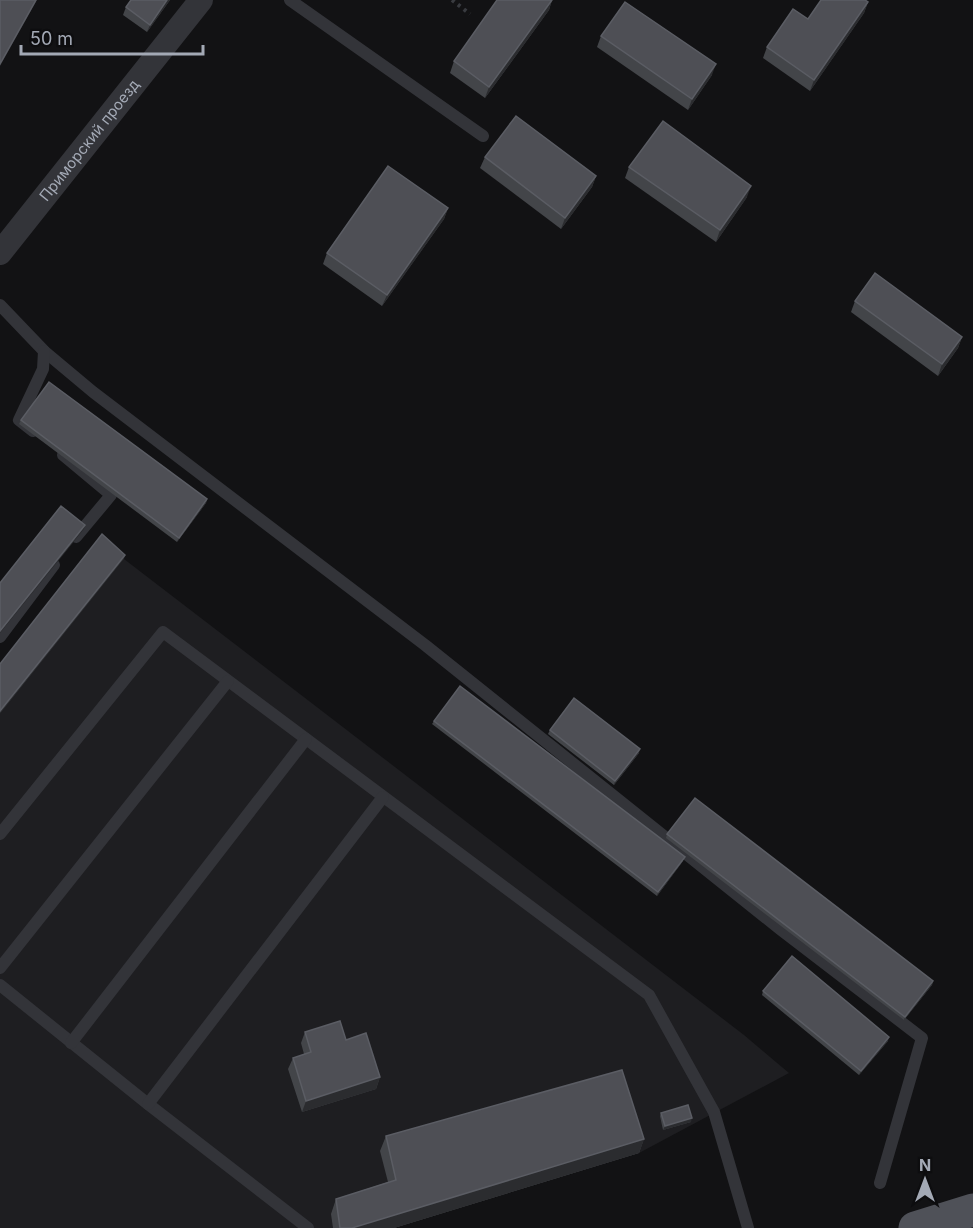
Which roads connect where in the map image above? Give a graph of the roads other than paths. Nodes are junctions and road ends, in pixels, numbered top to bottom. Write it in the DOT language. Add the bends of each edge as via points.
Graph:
graph roads {
  1 [pos="201,0"];
  2 [pos="290,0"];
  3 [pos="483,136"];
  4 [pos="0,253"];
  5 [pos="0,305"];
  6 [pos="44,351"];
  7 [pos="0,637"];
  8 [pos="228,681"];
  9 [pos="306,739"];
  10 [pos="383,797"];
  11 [pos="0,834"];
  12 [pos="0,968"];
  13 [pos="0,985"];
  14 [pos="71,1043"];
  15 [pos="148,1104"];
  16 [pos="880,1183"];
  17 [pos="973,1210"];
  18 [pos="308,1228"];
  19 [pos="748,1228"];
  20 [pos="915,1228"];
  1 -- 4 [label="street, Приморский проезд"];
  2 -- 3 [label="lane"];
  5 -- 6 [label="lane"];
  6 -- 7 [label="lane" via="43,369 19,420 111,495"];
  6 -- 16 [label="lane" via="425,645 922,1038"];
  8 -- 9 [label="lane"];
  8 -- 11 [label="lane" via="163,633"];
  8 -- 12 [label="lane"];
  9 -- 10 [label="lane"];
  9 -- 14 [label="lane"];
  10 -- 15 [label="lane"];
  10 -- 19 [label="lane" via="649,996 714,1112"];
  13 -- 14 [label="lane"];
  14 -- 15 [label="lane"];
  15 -- 18 [label="lane"];
  17 -- 20 [label="main road"];
}
